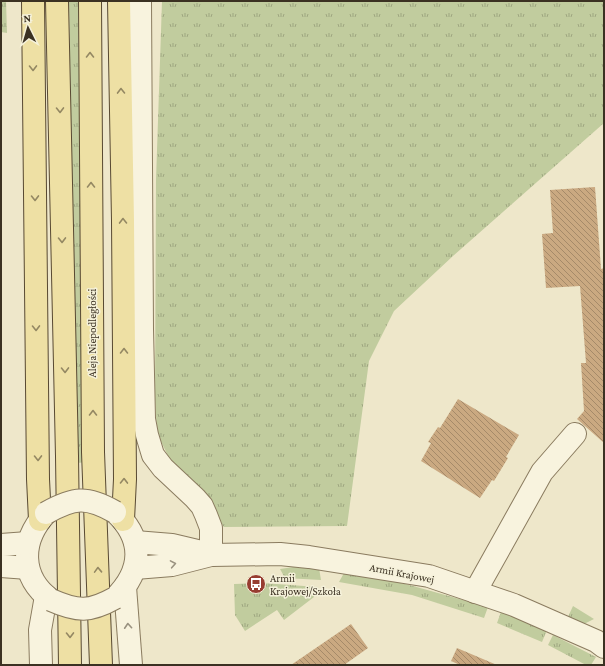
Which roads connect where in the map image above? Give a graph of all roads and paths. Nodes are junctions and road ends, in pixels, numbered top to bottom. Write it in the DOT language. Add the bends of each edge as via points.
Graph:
graph roads {
  1 [pos="33,1"];
  2 [pos="57,1"];
  3 [pos="90,1"];
  4 [pos="119,1"];
  5 [pos="140,1"];
  6 [pos="574,434"];
  7 [pos="43,516"];
  8 [pos="119,516"];
  9 [pos="135,542"];
  10 [pos="28,543"];
  11 [pos="1,545"];
  12 [pos="211,555"];
  13 [pos="1,566"];
  14 [pos="28,568"];
  15 [pos="134,568"];
  16 [pos="475,592"];
  17 [pos="120,593"];
  18 [pos="48,598"];
  19 [pos="601,639"];
  20 [pos="40,665"];
  21 [pos="70,665"];
  22 [pos="102,665"];
  23 [pos="131,665"];
  1 -- 7 [label="main road, one-way" via="38,478"];
  2 -- 21 [label="main road, one-way"];
  22 -- 3 [label="main road, Aleja Niepodległości, one-way" via="94,452"];
  8 -- 4 [label="main road, one-way" via="125,471"];
  5 -- 12 [label="street" via="144,419 153,455 202,506 211,528"];
  6 -- 16 [label="street" via="542,472"];
  7 -- 8 [label="street, bridge" via="62,504 81,500 99,503"];
  7 -- 10 [label="street" via="32,531"];
  8 -- 9 [label="street" via="130,530"];
  9 -- 12 [label="street, Armii Krajowej" via="172,545"];
  9 -- 15 [label="street"];
  10 -- 11 [label="street"];
  10 -- 14 [label="street"];
  15 -- 12 [label="street, Armii Krajowej, one-way" via="172,565"];
  12 -- 16 [label="street, Armii Krajowej" via="273,554 309,557 429,576"];
  13 -- 14 [label="street"];
  14 -- 18 [label="street" via="38,588"];
  15 -- 17 [label="street"];
  16 -- 19 [label="street, Armii Krajowej"];
  17 -- 18 [label="street, bridge" via="101,606 84,609 67,607"];
  23 -- 17 [label="street, one-way"];
  18 -- 20 [label="street" via="40,630"];
}
